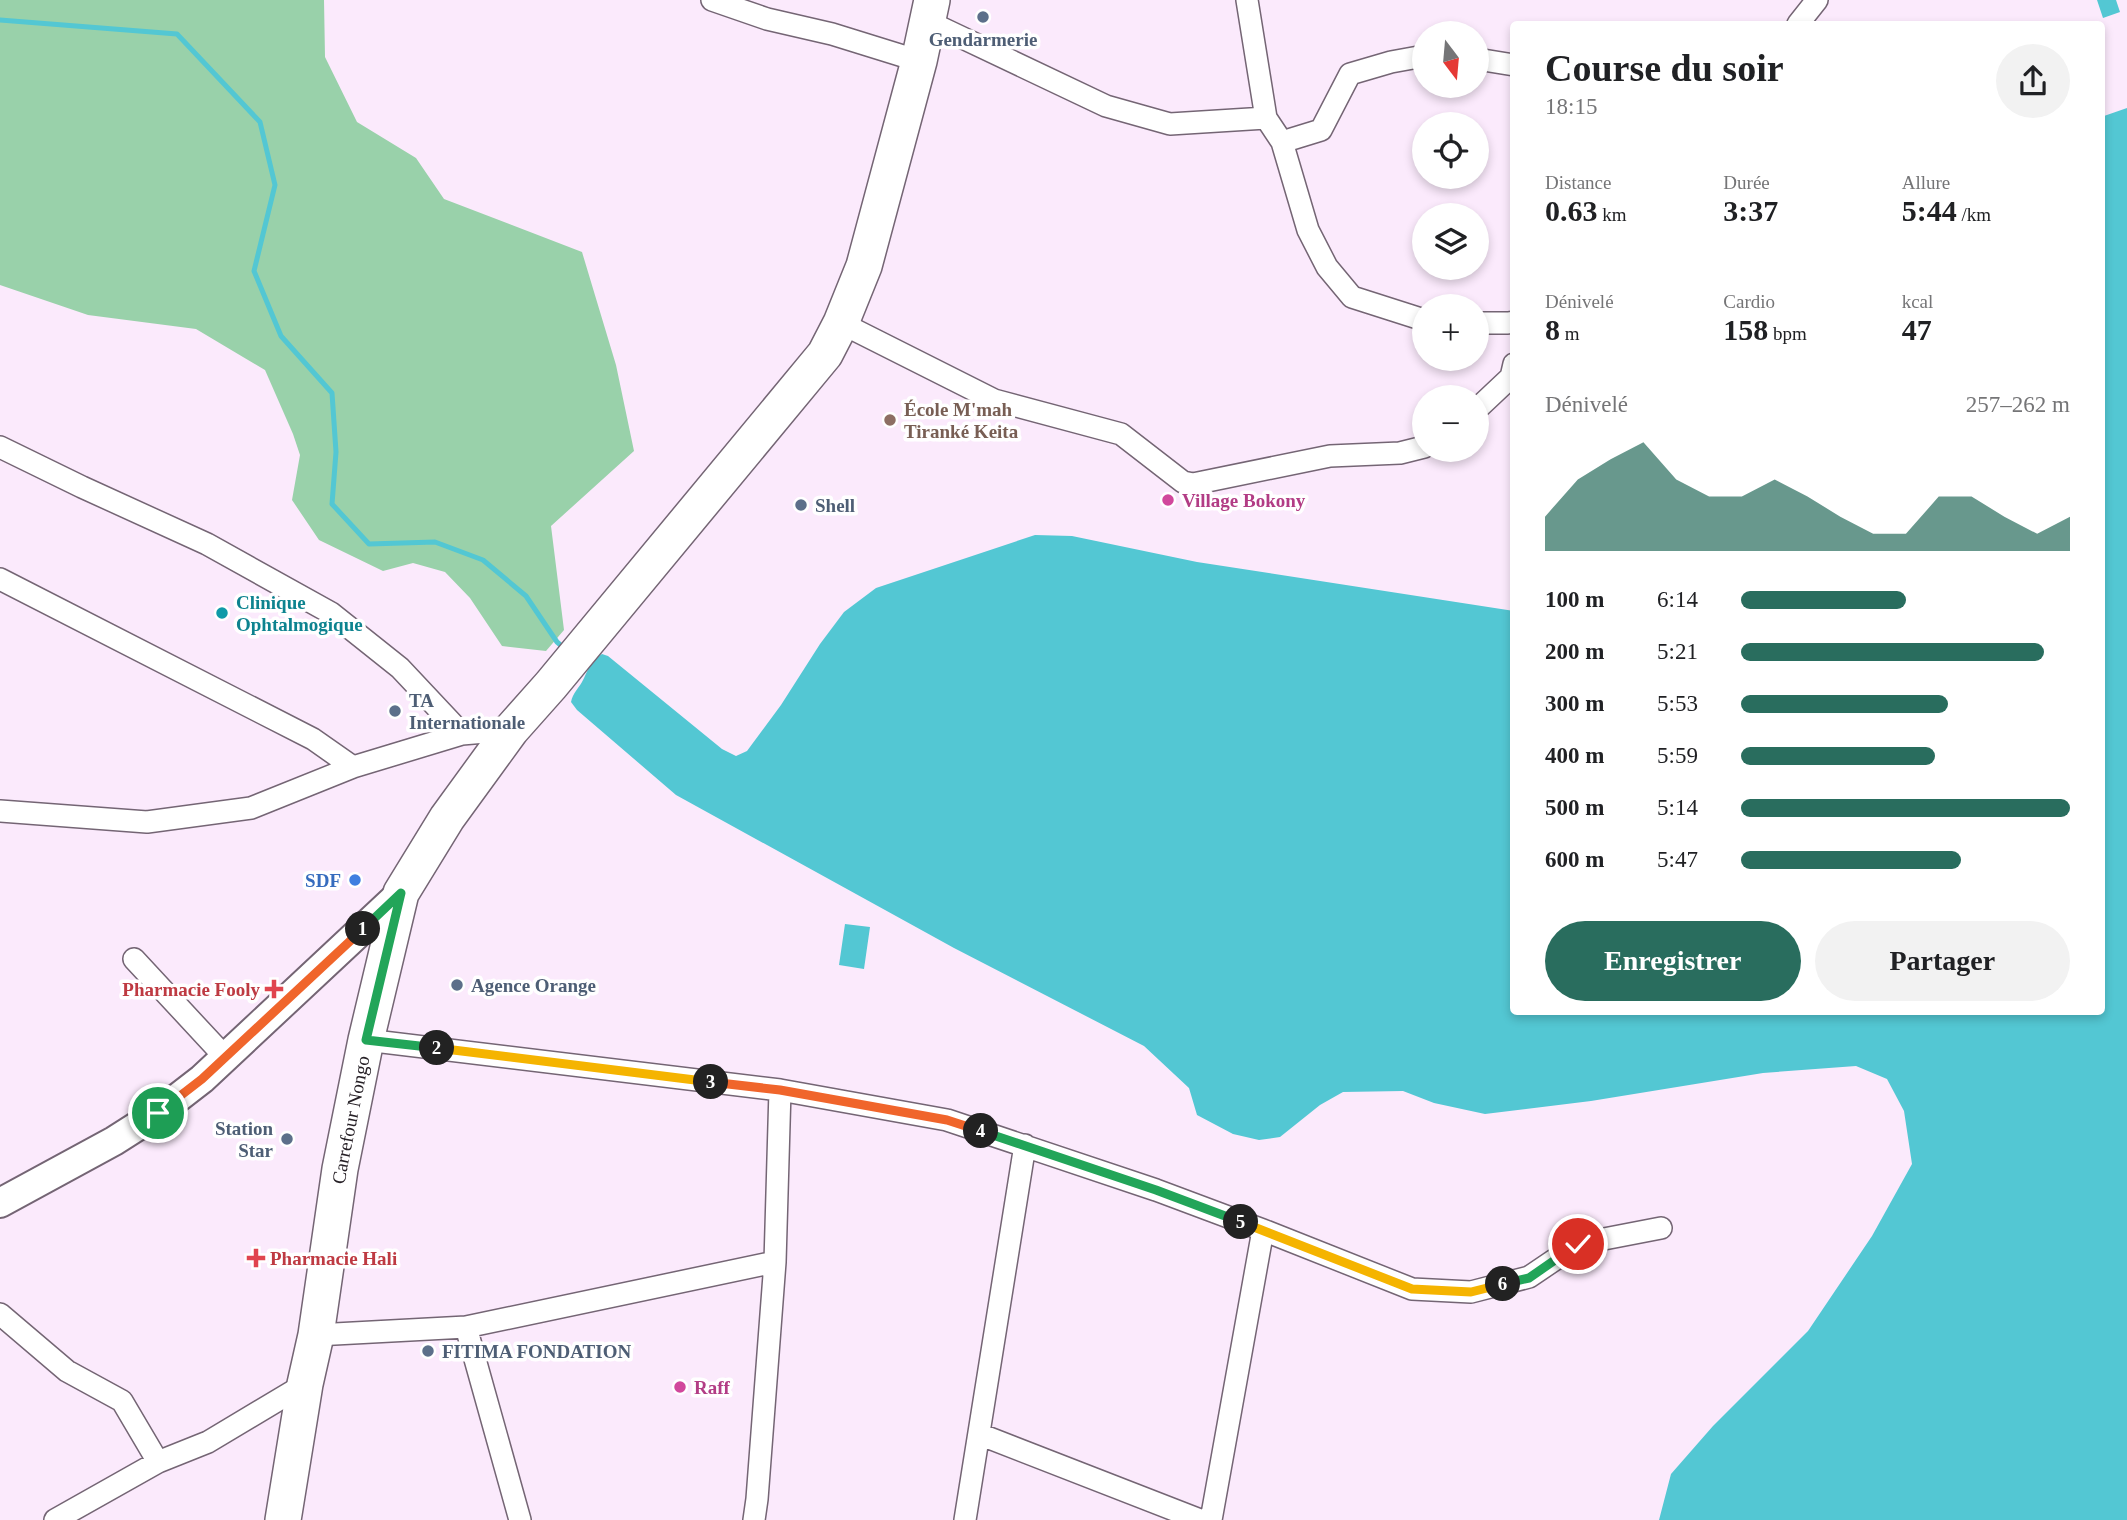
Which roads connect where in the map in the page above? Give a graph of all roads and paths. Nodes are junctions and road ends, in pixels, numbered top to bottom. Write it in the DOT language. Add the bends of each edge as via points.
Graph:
graph roads {
  1 [pos="712,0"];
  2 [pos="1247,0"];
  3 [pos="1817,0"];
  4 [pos="930,10"];
  5 [pos="1800,21"];
  6 [pos="1412,58"];
  7 [pos="919,61"];
  8 [pos="1489,61"];
  9 [pos="1510,64"];
  10 [pos="1266,118"];
  11 [pos="1282,142"];
  12 [pos="1412,316"];
  13 [pos="1510,322"];
  14 [pos="841,323"];
  15 [pos="1489,323"];
  16 [pos="1510,378"];
  17 [pos="1489,398"];
  18 [pos="0,447"];
  19 [pos="1412,450"];
  20 [pos="0,579"];
  21 [pos="511,730"];
  22 [pos="462,734"];
  23 [pos="353,767"];
  24 [pos="0,811"];
  25 [pos="401,893"];
  26 [pos="134,959"];
  27 [pos="366,1040"];
  28 [pos="225,1057"];
  29 [pos="780,1090"];
  30 [pos="1025,1145"];
  31 [pos="0,1203"];
  32 [pos="1661,1228"];
  33 [pos="1263,1230"];
  34 [pos="775,1262"];
  35 [pos="0,1314"];
  36 [pos="466,1327"];
  37 [pos="316,1335"];
  38 [pos="305,1384"];
  39 [pos="979,1434"];
  40 [pos="158,1462"];
  41 [pos="55,1520"];
  42 [pos="283,1520"];
  43 [pos="520,1520"];
  44 [pos="754,1520"];
  45 [pos="965,1520"];
  46 [pos="1200,1520"];
  47 [pos="1211,1520"];
  1 -- 7 [label="street"];
  2 -- 10 [label="street"];
  3 -- 5 [label="street"];
  4 -- 7 [label="main road, Carrefour Nongo"];
  4 -- 10 [label="street" via="1106,106 1170,124"];
  6 -- 11 [label="street" via="1350,74 1321,130"];
  7 -- 14 [label="main road, Carrefour Nongo" via="864,266"];
  8 -- 9 [label="street"];
  10 -- 11 [label="street"];
  11 -- 12 [label="street" via="1308,230 1327,267 1352,297"];
  13 -- 15 [label="street"];
  14 -- 19 [label="street" via="994,400 1121,434 1193,485 1330,456"];
  14 -- 21 [label="main road, Carrefour Nongo" via="825,354"];
  16 -- 17 [label="street"];
  18 -- 22 [label="street" via="206,544 331,613 400,668"];
  20 -- 23 [label="street" via="313,739"];
  21 -- 22 [label="street"];
  21 -- 25 [label="main road, Carrefour Nongo" via="447,818"];
  22 -- 23 [label="street"];
  23 -- 24 [label="street" via="251,808 147,822"];
  25 -- 27 [label="main road, Carrefour Nongo"];
  25 -- 28 [label="street"];
  26 -- 28 [label="street"];
  27 -- 29 [label="street"];
  27 -- 37 [label="main road, Carrefour Nongo" via="340,1169"];
  28 -- 31 [label="street" via="158,1113"];
  29 -- 30 [label="street" via="947,1120"];
  29 -- 34 [label="street"];
  30 -- 33 [label="street"];
  30 -- 39 [label="street"];
  32 -- 33 [label="street" via="1578,1244 1529,1278 1471,1292 1412,1289"];
  33 -- 47 [label="street"];
  34 -- 36 [label="street"];
  34 -- 44 [label="street"];
  35 -- 40 [label="street" via="67,1371 122,1401"];
  36 -- 37 [label="street"];
  36 -- 43 [label="street"];
  37 -- 38 [label="main road, Carrefour Nongo"];
  38 -- 40 [label="street" via="208,1441"];
  38 -- 42 [label="main road, Carrefour Nongo"];
  39 -- 45 [label="street"];
  39 -- 46 [label="street"];
  40 -- 41 [label="street"];
}
